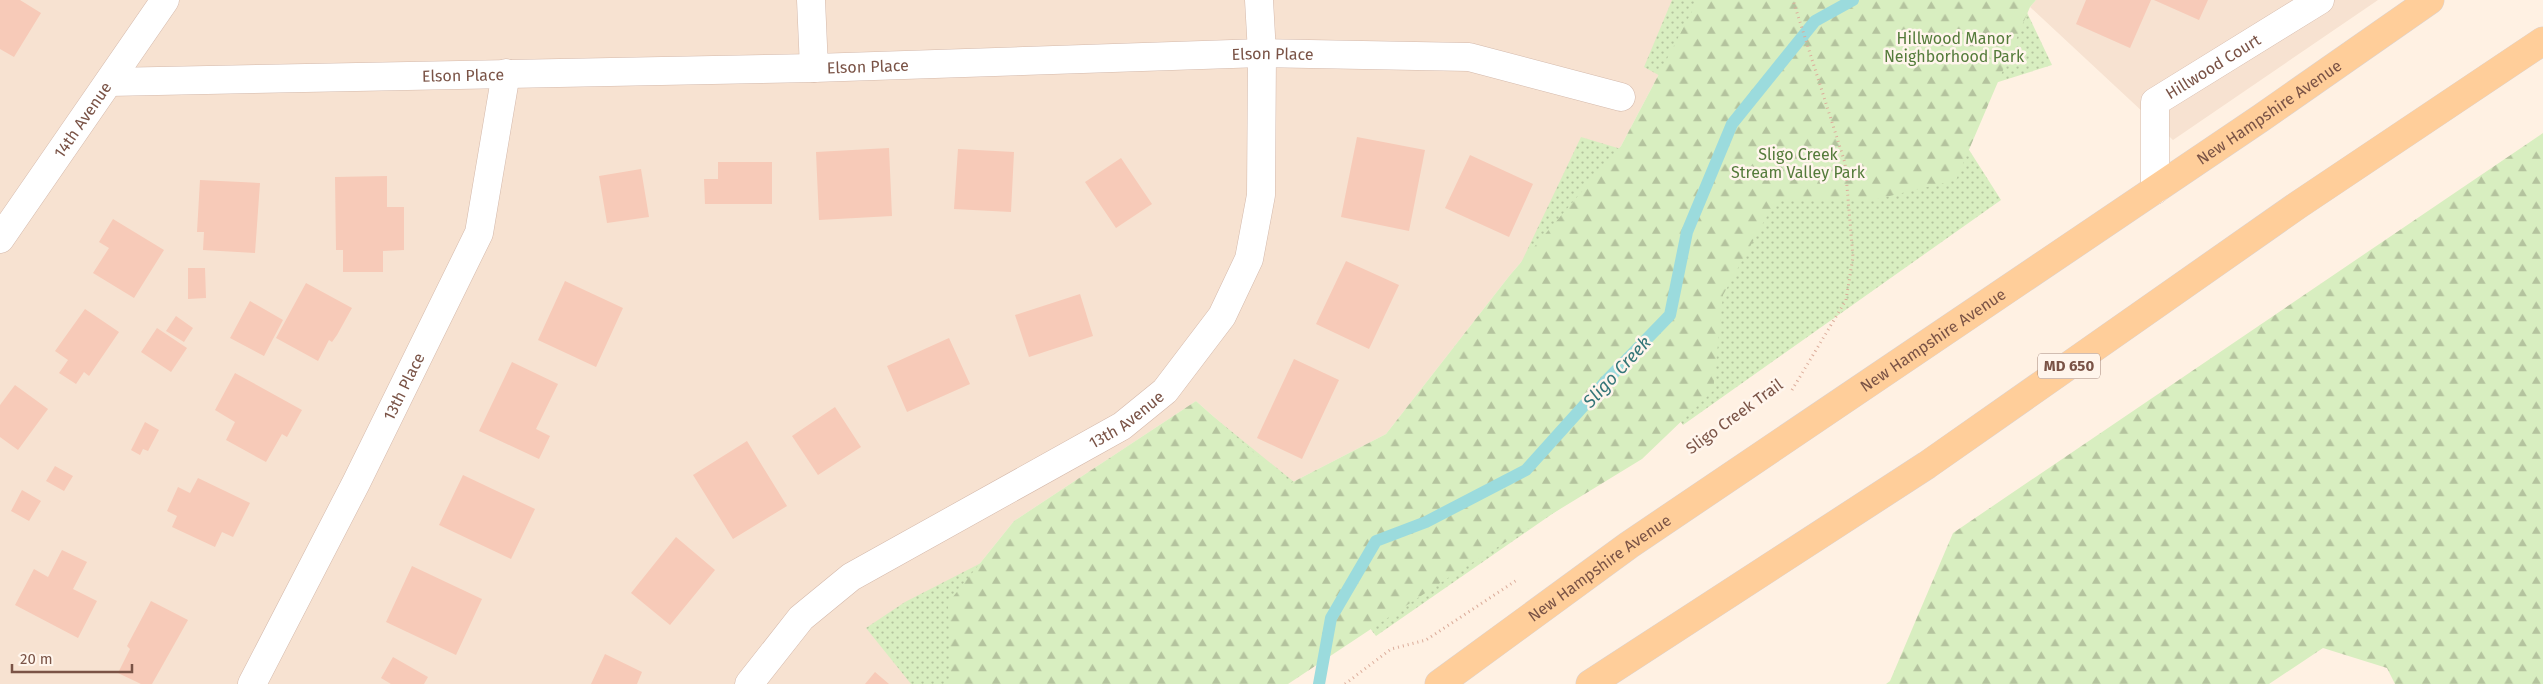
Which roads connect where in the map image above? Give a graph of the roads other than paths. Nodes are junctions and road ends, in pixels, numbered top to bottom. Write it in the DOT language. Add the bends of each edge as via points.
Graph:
graph roads {
  1 [pos="165,0"];
  2 [pos="811,0"];
  3 [pos="1259,0"];
  4 [pos="2320,0"];
  5 [pos="2430,0"];
  6 [pos="2543,40"];
  7 [pos="1262,53"];
  8 [pos="814,68"];
  9 [pos="506,73"];
  10 [pos="109,82"];
  11 [pos="1621,97"];
  12 [pos="2155,190"];
  13 [pos="0,239"];
  14 [pos="252,684"];
  15 [pos="749,684"];
  16 [pos="1439,684"];
  17 [pos="1590,684"];
  1 -- 10 [label="street, 14th Avenue"];
  2 -- 8 [label="street"];
  3 -- 7 [label="street, 13th Avenue"];
  4 -- 12 [label="street, Hillwood Court" via="2155,102"];
  5 -- 12 [label="main road, New Hampshire Avenue"];
  6 -- 17 [label="main road, MD 650" via="2298,205 1927,465"];
  7 -- 8 [label="street, Elson Place"];
  7 -- 11 [label="street, Elson Place" via="1469,57"];
  7 -- 15 [label="street, 13th Avenue" via="1261,195 1248,258 1222,316 1165,390 1122,426 851,577 801,618"];
  8 -- 9 [label="street, Elson Place"];
  9 -- 10 [label="street, Elson Place"];
  9 -- 14 [label="street, 13th Place" via="479,233 356,483"];
  10 -- 13 [label="street, 14th Avenue"];
  12 -- 16 [label="main road, New Hampshire Avenue" via="1629,545"];
}
